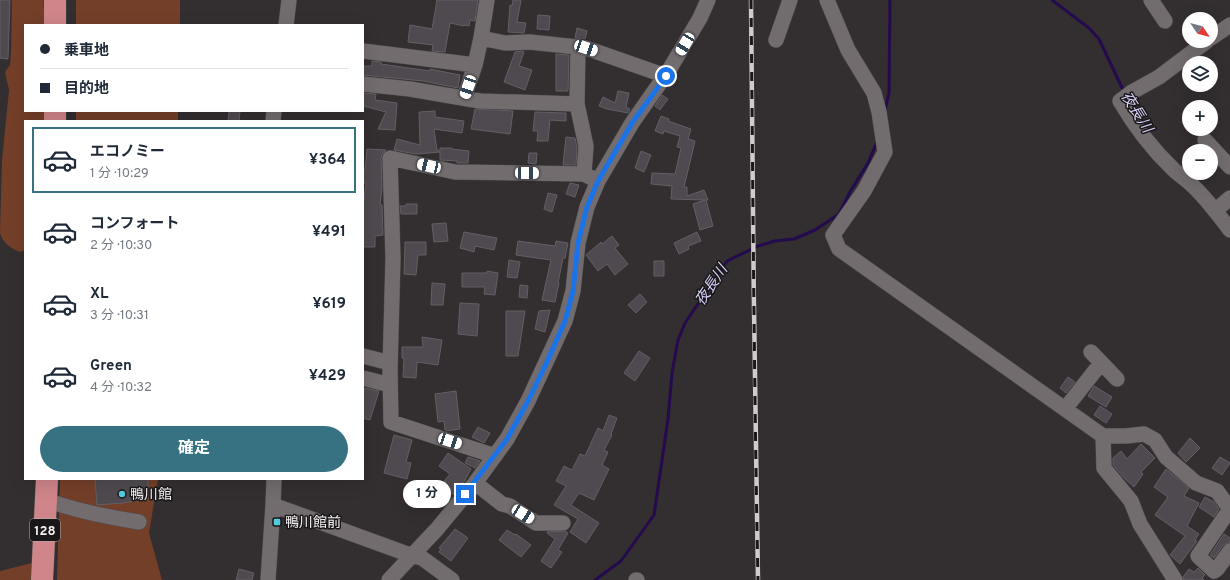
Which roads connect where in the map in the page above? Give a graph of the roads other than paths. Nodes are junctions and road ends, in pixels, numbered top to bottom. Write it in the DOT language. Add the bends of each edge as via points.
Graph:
graph roads {
  1 [pos="55,0"];
  2 [pos="289,0"];
  3 [pos="487,0"];
  4 [pos="708,0"];
  5 [pos="790,0"];
  6 [pos="827,0"];
  7 [pos="1151,0"];
  8 [pos="1165,21"];
  9 [pos="55,24"];
  10 [pos="286,24"];
  11 [pos="1230,25"];
  12 [pos="1218,33"];
  13 [pos="481,38"];
  14 [pos="776,40"];
  15 [pos="578,47"];
  16 [pos="1198,48"];
  17 [pos="364,51"];
  18 [pos="475,65"];
  19 [pos="666,76"];
  20 [pos="364,84"];
  21 [pos="464,98"];
  22 [pos="578,104"];
  23 [pos="1205,140"];
  24 [pos="1230,168"];
  25 [pos="584,174"];
  26 [pos="598,181"];
  27 [pos="1222,205"];
  28 [pos="1230,230"];
  29 [pos="364,356"];
  30 [pos="390,363"];
  31 [pos="364,378"];
  32 [pos="1116,379"];
  33 [pos="390,385"];
  34 [pos="1065,409"];
  35 [pos="1103,436"];
  36 [pos="495,456"];
  37 [pos="274,480"];
  38 [pos="475,483"];
  39 [pos="47,489"];
  40 [pos="273,505"];
  41 [pos="1230,509"];
  42 [pos="139,522"];
  43 [pos="563,523"];
  44 [pos="1230,551"];
  45 [pos="413,556"];
  46 [pos="42,580"];
  47 [pos="268,580"];
  48 [pos="389,580"];
  49 [pos="452,580"];
  50 [pos="1175,580"];
  1 -- 9 [label="highway"];
  2 -- 10 [label="street"];
  3 -- 13 [label="street"];
  4 -- 19 [label="street"];
  5 -- 14 [label="street"];
  6 -- 34 [label="street" via="848,50 874,93 885,152 864,191 833,235 838,249"];
  7 -- 8 [label="street"];
  11 -- 12 [label="street"];
  13 -- 15 [label="street" via="505,43 530,42"];
  13 -- 18 [label="street"];
  15 -- 19 [label="street"];
  15 -- 22 [label="street"];
  16 -- 27 [label="street" via="1159,77 1120,101 1174,170"];
  17 -- 18 [label="street"];
  18 -- 21 [label="street"];
  19 -- 26 [label="street" via="632,123"];
  20 -- 21 [label="street"];
  21 -- 22 [label="street" via="480,102"];
  22 -- 25 [label="street" via="586,146"];
  23 -- 24 [label="street"];
  25 -- 26 [label="street"];
  25 -- 30 [label="street" via="455,172 390,158 393,258"];
  26 -- 36 [label="street" via="587,207 578,243 573,291 565,321 528,401"];
  27 -- 28 [label="street"];
  29 -- 30 [label="street"];
  30 -- 33 [label="street"];
  31 -- 33 [label="street"];
  32 -- 34 [label="street" via="1096,358"];
  33 -- 36 [label="street" via="391,422"];
  34 -- 35 [label="street"];
  35 -- 41 [label="street" via="1144,434 1155,440 1166,457 1196,483 1217,491"];
  35 -- 50 [label="street" via="1104,468 1131,501 1140,524"];
  36 -- 38 [label="street"];
  37 -- 40 [label="street"];
  38 -- 43 [label="street" via="502,504 510,506 536,523"];
  38 -- 45 [label="street"];
  39 -- 42 [label="street" via="71,508"];
  39 -- 46 [label="highway, 128"];
  40 -- 45 [label="street"];
  40 -- 47 [label="street"];
  41 -- 44 [label="street" via="1198,556 1214,571"];
  45 -- 48 [label="street"];
  45 -- 49 [label="street" via="422,558"];
}
